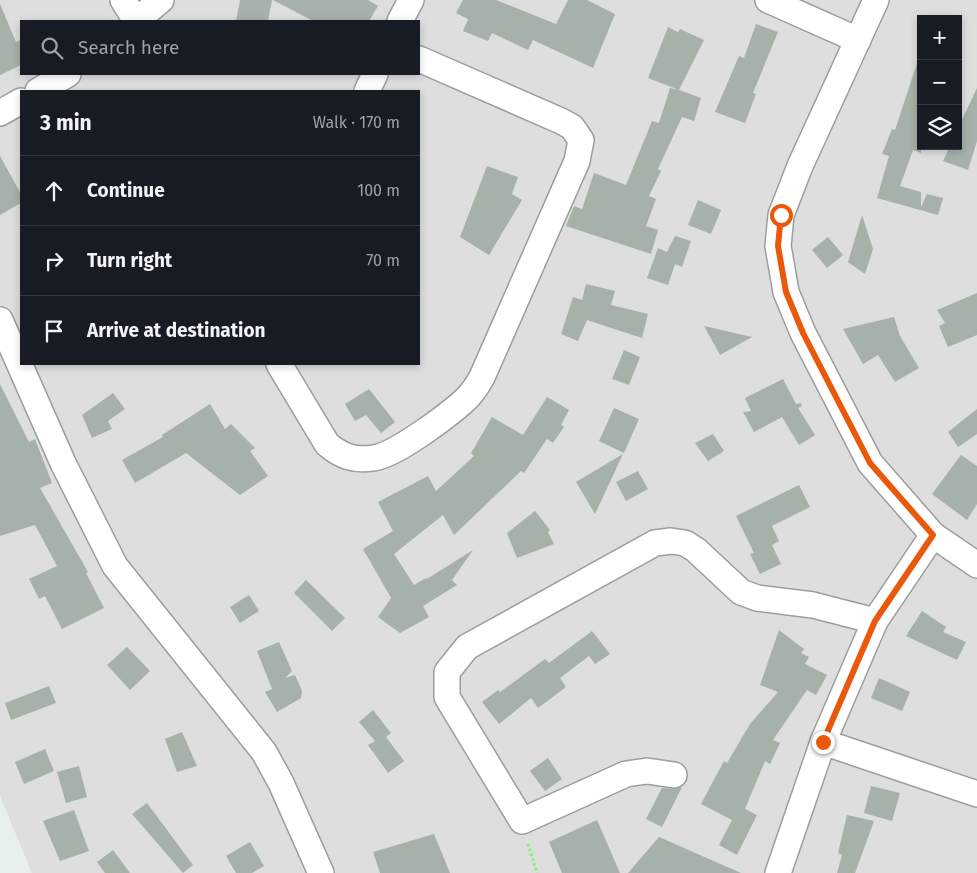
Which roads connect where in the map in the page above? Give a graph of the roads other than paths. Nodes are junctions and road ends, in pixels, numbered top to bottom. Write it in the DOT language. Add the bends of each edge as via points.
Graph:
graph roads {
  1 [pos="123,0"];
  2 [pos="161,0"];
  3 [pos="411,0"];
  4 [pos="768,0"];
  5 [pos="876,0"];
  6 [pos="135,20"];
  7 [pos="137,20"];
  8 [pos="401,20"];
  9 [pos="858,40"];
  10 [pos="420,58"];
  11 [pos="66,75"];
  12 [pos="375,75"];
  13 [pos="40,90"];
  14 [pos="367,90"];
  15 [pos="20,101"];
  16 [pos="0,113"];
  17 [pos="0,320"];
  18 [pos="20,365"];
  19 [pos="20,365"];
  20 [pos="280,365"];
  21 [pos="933,535"];
  22 [pos="977,565"];
  23 [pos="875,621"];
  24 [pos="823,742"];
  25 [pos="674,775"];
  26 [pos="977,794"];
  27 [pos="321,873"];
  28 [pos="778,873"];
  1 -- 6 [label="street"];
  2 -- 7 [label="street"];
  3 -- 8 [label="street"];
  4 -- 9 [label="street"];
  5 -- 9 [label="street"];
  9 -- 21 [label="street" via="800,166 781,215 778,246 786,292 803,333 870,463"];
  10 -- 20 [label="street" via="566,124 581,140 577,161 482,377 465,401 388,454 354,459 338,454 327,444"];
  11 -- 13 [label="street"];
  12 -- 14 [label="street"];
  15 -- 16 [label="street"];
  17 -- 18 [label="street"];
  19 -- 27 [label="street" via="115,566 264,752 281,782"];
  21 -- 22 [label="street"];
  21 -- 23 [label="street"];
  23 -- 24 [label="street"];
  23 -- 25 [label="street" via="839,610 771,601 741,592 696,550 685,544 655,543 467,647 447,672 447,697 522,821 626,774 647,771"];
  24 -- 26 [label="street"];
  24 -- 28 [label="street"];
}
